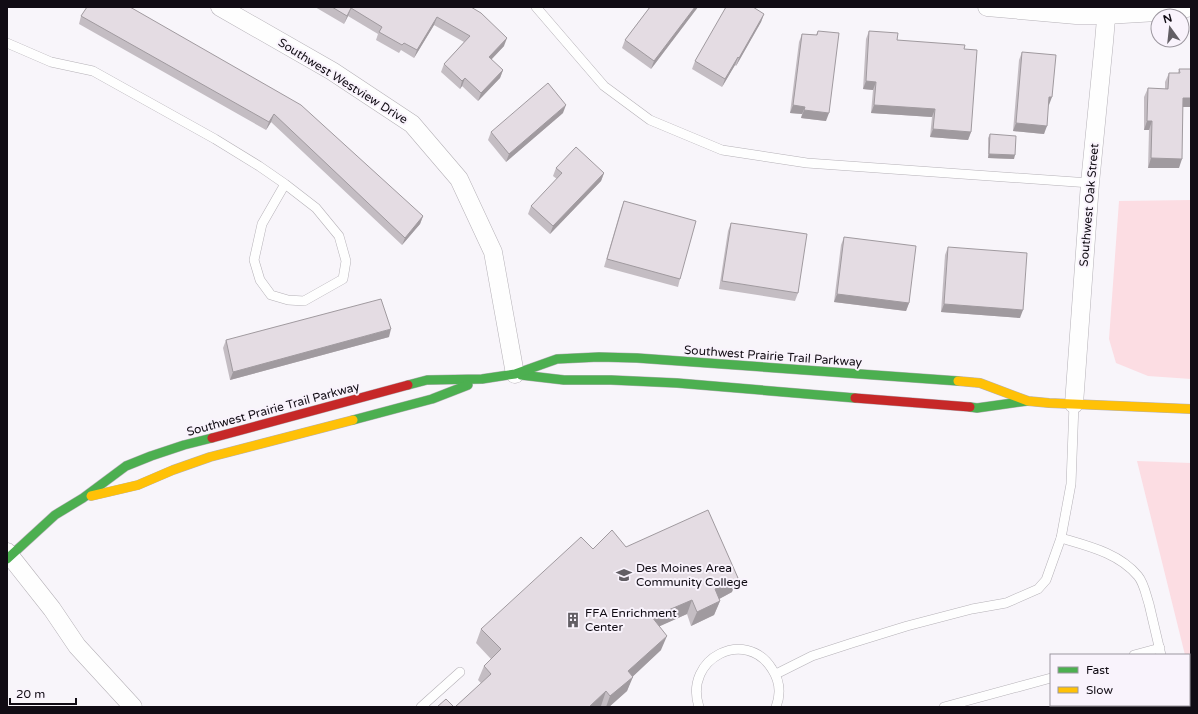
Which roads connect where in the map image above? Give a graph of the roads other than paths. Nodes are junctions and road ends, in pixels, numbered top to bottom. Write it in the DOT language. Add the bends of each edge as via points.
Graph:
graph roads {
  1 [pos="220,7"];
  2 [pos="536,7"];
  3 [pos="987,7"];
  4 [pos="1191,7"];
  5 [pos="1107,11"];
  6 [pos="7,42"];
  7 [pos="1090,183"];
  8 [pos="285,184"];
  9 [pos="515,374"];
  10 [pos="482,379"];
  11 [pos="1028,401"];
  12 [pos="1074,404"];
  13 [pos="1191,409"];
  14 [pos="83,498"];
  15 [pos="1061,538"];
  16 [pos="8,555"];
  17 [pos="1161,651"];
  18 [pos="1141,654"];
  19 [pos="460,672"];
  20 [pos="776,674"];
  21 [pos="1050,678"];
  22 [pos="133,707"];
  23 [pos="421,707"];
  24 [pos="699,707"];
  25 [pos="776,707"];
  26 [pos="944,707"];
  1 -- 9 [label="street, Southwest Westview Drive" via="332,71 412,124 459,179 493,252"];
  2 -- 7 [label="lane" via="604,86 650,120 722,150 807,163"];
  3 -- 5 [label="street" via="1076,15"];
  4 -- 5 [label="street" via="1174,11"];
  5 -- 7 [label="street, Southwest Oak Street"];
  6 -- 8 [label="lane" via="51,62 94,71 215,139"];
  7 -- 12 [label="street, Southwest Oak Street"];
  8 -- 8 [label="lane" via="316,208 339,236 346,261 343,279 304,301 271,295 260,280 254,260 262,224"];
  9 -- 10 [label="street, Southwest Prairie Trail Parkway"];
  9 -- 11 [label="street, Southwest Prairie Trail Parkway" via="564,380 677,383 977,408"];
  9 -- 11 [label="street, Southwest Prairie Trail Parkway" via="557,359 637,358 980,383"];
  10 -- 14 [label="street, Southwest Prairie Trail Parkway" via="432,399 262,442 210,457 138,485"];
  10 -- 14 [label="street, Southwest Prairie Trail Parkway" via="427,380 184,445 126,466"];
  11 -- 12 [label="street, Southwest Prairie Trail Parkway"];
  12 -- 13 [label="street, Southwest Prairie Trail Parkway"];
  12 -- 15 [label="lane" via="1071,484"];
  14 -- 16 [label="street, Southwest Prairie Trail Parkway" via="55,515"];
  15 -- 17 [label="lane" via="1111,555 1138,576 1145,591"];
  15 -- 20 [label="lane" via="1046,580 1038,589 1006,603 907,626 852,643 812,656"];
  16 -- 22 [label="street" via="52,609 77,646"];
  17 -- 18 [label="lane"];
  19 -- 23 [label="lane"];
  20 -- 24 [label="lane" via="763,658 744,650 734,650 715,656 701,670 697,680 696,700"];
  20 -- 25 [label="lane" via="779,699"];
  21 -- 26 [label="lane"];
}
